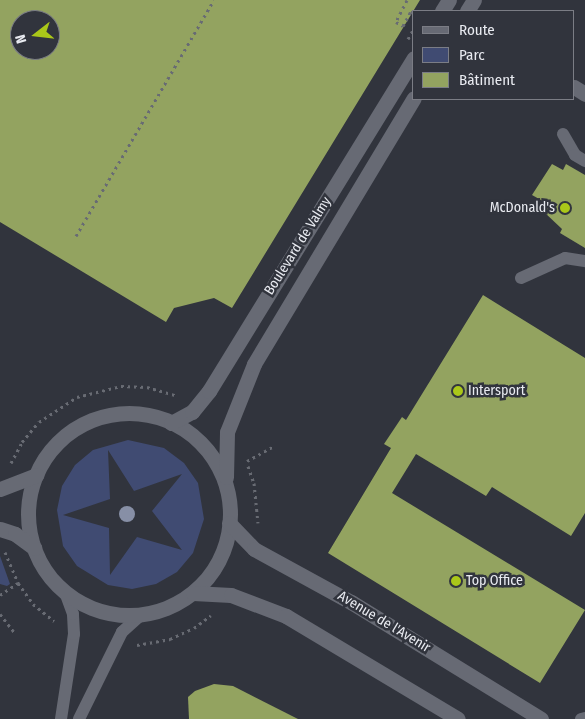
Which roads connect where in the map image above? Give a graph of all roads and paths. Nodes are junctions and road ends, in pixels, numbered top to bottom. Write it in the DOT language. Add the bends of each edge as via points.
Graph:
graph roads {
  1 [pos="214,0"];
  2 [pos="408,0"];
  3 [pos="412,12"];
  4 [pos="412,61"];
  5 [pos="413,100"];
  6 [pos="563,134"];
  7 [pos="585,161"];
  8 [pos="76,236"];
  9 [pos="585,261"];
  10 [pos="521,278"];
  11 [pos="197,406"];
  12 [pos="171,423"];
  13 [pos="228,432"];
  14 [pos="272,447"];
  15 [pos="246,462"];
  16 [pos="36,475"];
  17 [pos="226,486"];
  18 [pos="1,489"];
  19 [pos="230,523"];
  20 [pos="0,528"];
  21 [pos="4,548"];
  22 [pos="34,548"];
  23 [pos="254,549"];
  24 [pos="18,583"];
  25 [pos="65,592"];
  26 [pos="193,593"];
  27 [pos="232,595"];
  28 [pos="0,596"];
  29 [pos="0,614"];
  30 [pos="141,615"];
  31 [pos="15,633"];
  32 [pos="74,634"];
  33 [pos="115,645"];
  34 [pos="585,718"];
  35 [pos="61,719"];
  36 [pos="79,719"];
  37 [pos="458,719"];
  38 [pos="542,719"];
  39 [pos="581,719"];
  1 -- 8 [label="path"];
  2 -- 3 [label="path" via="396,22 403,26"];
  4 -- 11 [label="main road, Boulevard de Valmy"];
  5 -- 13 [label="main road, Boulevard de Valmy" via="259,356"];
  6 -- 7 [label="lane" via="575,156"];
  9 -- 10 [label="lane" via="565,258"];
  11 -- 12 [label="main road, Boulevard de Valmy"];
  11 -- 18 [label="path" via="147,387 121,386 77,397 39,422 22,442"];
  12 -- 16 [label="main road" via="139,414 97,419 61,440"];
  12 -- 17 [label="main road" via="202,444"];
  13 -- 15 [label="path"];
  13 -- 17 [label="main road, Boulevard de Valmy"];
  14 -- 15 [label="path"];
  15 -- 23 [label="path" via="258,506"];
  16 -- 18 [label="main road"];
  16 -- 22 [label="main road" via="29,511"];
  17 -- 19 [label="main road"];
  19 -- 23 [label="main road, Avenue de l'Avenir"];
  19 -- 26 [label="main road" via="218,562"];
  20 -- 22 [label="main road" via="16,534"];
  21 -- 24 [label="path"];
  22 -- 25 [label="main road" via="50,576"];
  23 -- 38 [label="main road, Avenue de l'Avenir" via="351,602"];
  24 -- 28 [label="path" via="5,589"];
  24 -- 32 [label="path" via="40,609"];
  25 -- 30 [label="main road" via="95,609 118,615"];
  25 -- 32 [label="lane" via="73,614"];
  26 -- 27 [label="main road"];
  26 -- 30 [label="main road" via="168,608"];
  27 -- 33 [label="path" via="194,628 170,639 143,645"];
  27 -- 37 [label="main road" via="286,616"];
  29 -- 31 [label="path"];
  30 -- 33 [label="lane" via="122,632"];
  32 -- 35 [label="lane"];
  33 -- 36 [label="lane"];
  34 -- 39 [label="lane"];
}
